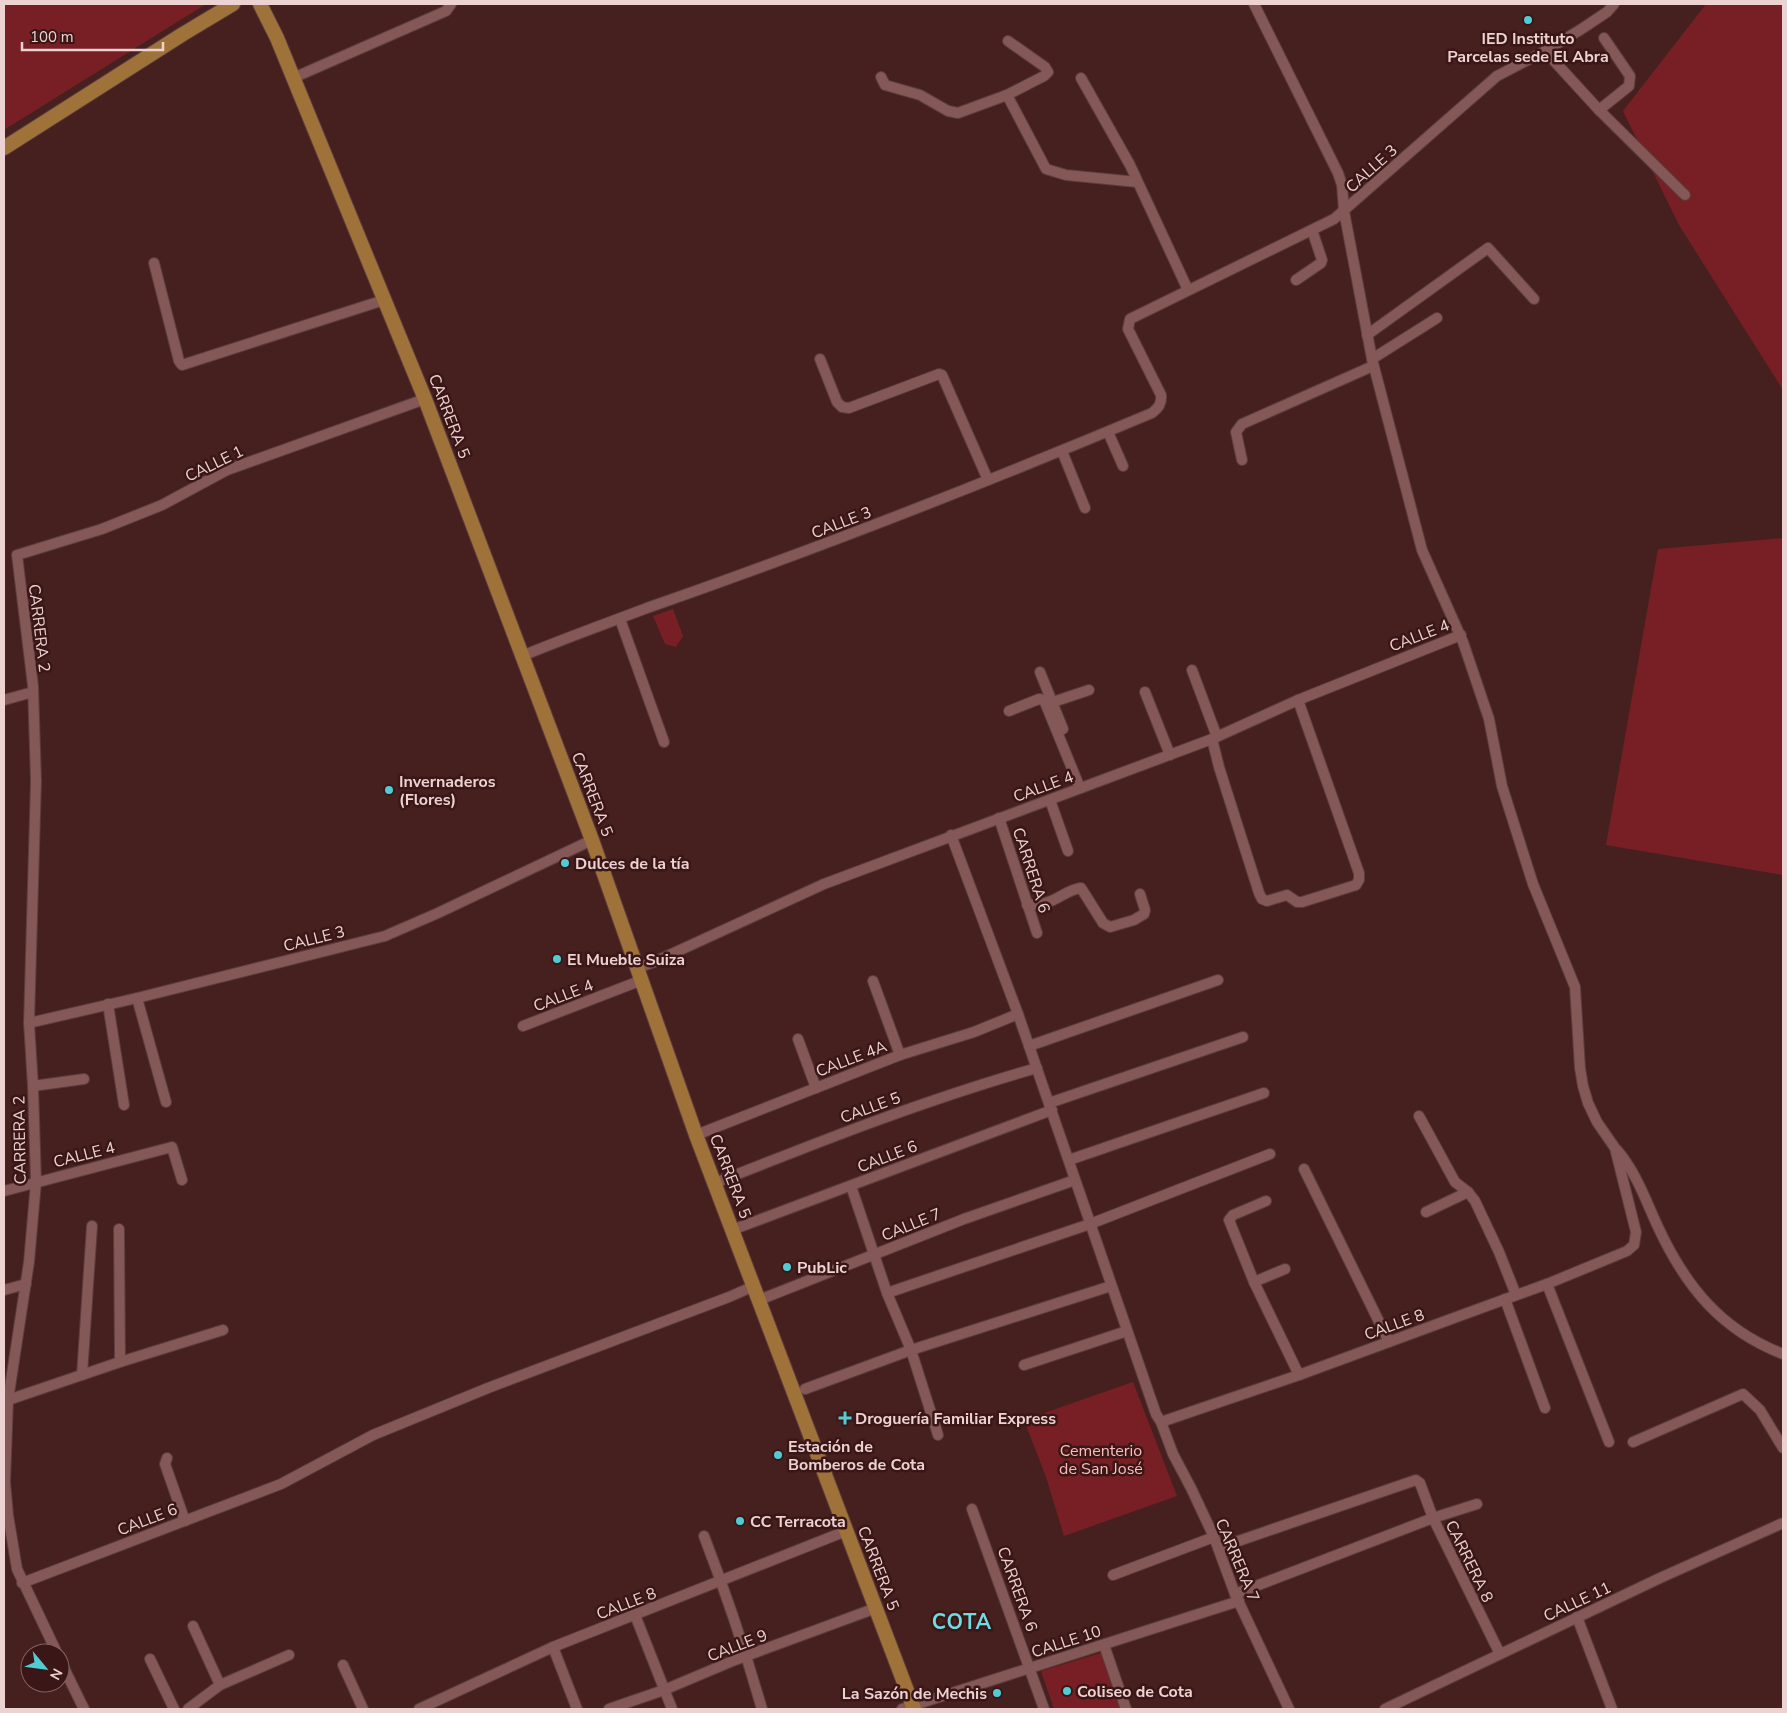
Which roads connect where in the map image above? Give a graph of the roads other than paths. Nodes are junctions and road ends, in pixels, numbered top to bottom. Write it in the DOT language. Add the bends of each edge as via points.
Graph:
graph roads {
  1 [pos="221,4"];
  2 [pos="232,4"];
  3 [pos="260,4"];
  4 [pos="267,4"];
  5 [pos="451,4"];
  6 [pos="1254,4"];
  7 [pos="1614,4"];
  8 [pos="183,34"];
  9 [pos="277,38"];
  10 [pos="1604,38"];
  11 [pos="1008,41"];
  12 [pos="1545,51"];
  13 [pos="881,77"];
  14 [pos="293,78"];
  15 [pos="1081,78"];
  16 [pos="1007,95"];
  17 [pos="1599,110"];
  18 [pos="4,148"];
  19 [pos="1137,182"];
  20 [pos="1685,195"];
  21 [pos="1344,211"];
  22 [pos="1312,230"];
  23 [pos="154,263"];
  24 [pos="1296,280"];
  25 [pos="1188,290"];
  26 [pos="384,300"];
  27 [pos="1534,300"];
  28 [pos="1437,318"];
  29 [pos="1366,335"];
  30 [pos="820,359"];
  31 [pos="1372,362"];
  32 [pos="425,399"];
  33 [pos="1108,432"];
  34 [pos="1062,451"];
  35 [pos="1242,460"];
  36 [pos="1123,466"];
  37 [pos="988,480"];
  38 [pos="1086,508"];
  39 [pos="17,555"];
  40 [pos="620,619"];
  41 [pos="1461,635"];
  42 [pos="522,656"];
  43 [pos="1192,670"];
  44 [pos="1040,672"];
  45 [pos="33,689"];
  46 [pos="1089,690"];
  47 [pos="1146,692"];
  48 [pos="4,694"];
  49 [pos="4,700"];
  50 [pos="1298,700"];
  51 [pos="1053,702"];
  52 [pos="1009,711"];
  53 [pos="1215,738"];
  54 [pos="664,742"];
  55 [pos="1170,755"];
  56 [pos="1082,787"];
  57 [pos="1050,800"];
  58 [pos="999,818"];
  59 [pos="951,836"];
  60 [pos="592,840"];
  61 [pos="1068,851"];
  62 [pos="1140,894"];
  63 [pos="1028,905"];
  64 [pos="1037,933"];
  65 [pos="640,974"];
  66 [pos="1218,980"];
  67 [pos="873,981"];
  68 [pos="137,998"];
  69 [pos="108,1004"];
  70 [pos="1018,1014"];
  71 [pos="29,1023"];
  72 [pos="523,1026"];
  73 [pos="1243,1037"];
  74 [pos="798,1039"];
  75 [pos="1029,1046"];
  76 [pos="900,1056"];
  77 [pos="1037,1068"];
  78 [pos="84,1079"];
  79 [pos="33,1086"];
  80 [pos="816,1088"];
  81 [pos="1264,1093"];
  82 [pos="166,1102"];
  83 [pos="124,1105"];
  84 [pos="1050,1107"];
  85 [pos="1419,1116"];
  86 [pos="696,1135"];
  87 [pos="1615,1148"];
  88 [pos="1270,1154"];
  89 [pos="1069,1160"];
  90 [pos="1304,1169"];
  91 [pos="182,1180"];
  92 [pos="1075,1180"];
  93 [pos="36,1182"];
  94 [pos="714,1183"];
  95 [pos="851,1186"];
  96 [pos="4,1192"];
  97 [pos="1468,1192"];
  98 [pos="1266,1201"];
  99 [pos="1426,1212"];
  100 [pos="1090,1224"];
  101 [pos="92,1226"];
  102 [pos="119,1229"];
  103 [pos="732,1230"];
  104 [pos="875,1254"];
  105 [pos="1285,1269"];
  106 [pos="1254,1282"];
  107 [pos="26,1284"];
  108 [pos="1546,1284"];
  109 [pos="754,1286"];
  110 [pos="1111,1286"];
  111 [pos="4,1290"];
  112 [pos="887,1293"];
  113 [pos="1516,1295"];
  114 [pos="1505,1299"];
  115 [pos="759,1300"];
  116 [pos="224,1330"];
  117 [pos="1127,1331"];
  118 [pos="1389,1342"];
  119 [pos="911,1350"];
  120 [pos="1783,1354"];
  121 [pos="120,1362"];
  122 [pos="1024,1364"];
  123 [pos="82,1375"];
  124 [pos="1299,1375"];
  125 [pos="805,1389"];
  126 [pos="8,1400"];
  127 [pos="1545,1408"];
  128 [pos="1161,1422"];
  129 [pos="938,1435"];
  130 [pos="1609,1442"];
  131 [pos="1633,1442"];
  132 [pos="1783,1448"];
  133 [pos="168,1458"];
  134 [pos="1477,1504"];
  135 [pos="972,1509"];
  136 [pos="1433,1518"];
  137 [pos="185,1521"];
  138 [pos="1783,1523"];
  139 [pos="846,1531"];
  140 [pos="704,1536"];
  141 [pos="1214,1537"];
  142 [pos="1218,1548"];
  143 [pos="1113,1575"];
  144 [pos="722,1581"];
  145 [pos="22,1583"];
  146 [pos="1237,1598"];
  147 [pos="876,1608"];
  148 [pos="635,1615"];
  149 [pos="1577,1617"];
  150 [pos="194,1626"];
  151 [pos="52,1643"];
  152 [pos="1104,1644"];
  153 [pos="553,1647"];
  154 [pos="1500,1654"];
  155 [pos="289,1655"];
  156 [pos="747,1656"];
  157 [pos="150,1659"];
  158 [pos="343,1665"];
  159 [pos="1031,1669"];
  160 [pos="70,1680"];
  161 [pos="220,1685"];
  162 [pos="664,1690"];
  163 [pos="910,1708"];
  164 [pos="84,1709"];
  165 [pos="174,1709"];
  166 [pos="188,1709"];
  167 [pos="364,1709"];
  168 [pos="419,1709"];
  169 [pos="577,1709"];
  170 [pos="609,1709"];
  171 [pos="672,1709"];
  172 [pos="762,1709"];
  173 [pos="1044,1709"];
  174 [pos="1126,1709"];
  175 [pos="1289,1709"];
  176 [pos="1385,1709"];
  177 [pos="1612,1709"];
  1 -- 8 [label="main road"];
  2 -- 8 [label="main road"];
  3 -- 9 [label="main road, CARRERA 5"];
  4 -- 9 [label="main road, CARRERA 5"];
  5 -- 14 [label="street" via="446,11"];
  6 -- 21 [label="street" via="1338,173"];
  7 -- 12 [label="street, CALLE 3" via="1607,12"];
  8 -- 18 [label="main road"];
  9 -- 14 [label="main road, CARRERA 5"];
  10 -- 17 [label="street" via="1630,76 1629,86"];
  11 -- 16 [label="street" via="1048,72"];
  12 -- 17 [label="street"];
  12 -- 21 [label="street, CALLE 3" via="1497,76"];
  13 -- 16 [label="street" via="886,86 920,95 958,113"];
  14 -- 26 [label="main road, CARRERA 5"];
  15 -- 19 [label="street"];
  16 -- 19 [label="street" via="1046,169 1066,176"];
  17 -- 20 [label="street"];
  19 -- 25 [label="street"];
  21 -- 22 [label="street, CALLE 3"];
  21 -- 29 [label="street"];
  22 -- 24 [label="street" via="1322,260"];
  22 -- 25 [label="street, CALLE 3"];
  23 -- 26 [label="street" via="182,365"];
  25 -- 33 [label="street, CALLE 3" via="1130,319 1128,329 1162,400 1152,413"];
  26 -- 32 [label="main road, CARRERA 5"];
  27 -- 29 [label="street" via="1488,248"];
  28 -- 31 [label="street"];
  29 -- 31 [label="street"];
  30 -- 37 [label="street" via="837,402 849,408 942,375"];
  31 -- 35 [label="street" via="1242,424 1236,432"];
  31 -- 41 [label="street" via="1422,550"];
  32 -- 39 [label="street, CALLE 1" via="227,470 162,505 102,529"];
  32 -- 42 [label="main road, CARRERA 5"];
  33 -- 34 [label="street, CALLE 3"];
  33 -- 36 [label="street"];
  34 -- 37 [label="street, CALLE 3"];
  34 -- 38 [label="street"];
  37 -- 40 [label="street, CALLE 3" via="829,543"];
  39 -- 45 [label="street, CARRERA 2"];
  40 -- 42 [label="street, CALLE 3"];
  40 -- 54 [label="street"];
  41 -- 50 [label="street, CALLE 4"];
  41 -- 87 [label="street" via="1489,719 1502,786 1533,884 1575,987 1580,1068 1588,1102"];
  42 -- 60 [label="main road, CARRERA 5"];
  43 -- 53 [label="street"];
  44 -- 51 [label="street"];
  45 -- 48 [label="street"];
  45 -- 49 [label="street"];
  45 -- 71 [label="street, CARRERA 2" via="36,780"];
  46 -- 51 [label="street"];
  47 -- 55 [label="street"];
  50 -- 53 [label="street, CALLE 4"];
  50 -- 53 [label="street" via="1359,873 1356,885 1302,902 1287,895 1267,901 1262,899 1225,785"];
  51 -- 56 [label="street"];
  52 -- 56 [label="street" via="1039,698 1044,700"];
  53 -- 55 [label="street, CALLE 4"];
  55 -- 56 [label="street, CALLE 4"];
  56 -- 57 [label="street, CALLE 4"];
  57 -- 58 [label="street, CALLE 4"];
  57 -- 61 [label="street"];
  58 -- 59 [label="street, CALLE 4"];
  58 -- 63 [label="street, CARRERA 6"];
  59 -- 65 [label="street, CALLE 4" via="824,884 654,962"];
  59 -- 70 [label="street, CARRERA 7"];
  60 -- 65 [label="main road, CARRERA 5"];
  60 -- 68 [label="street, CALLE 3" via="385,936"];
  62 -- 63 [label="street" via="1146,910 1144,914 1110,927 1103,923 1081,888 1038,905"];
  63 -- 64 [label="street, CARRERA 6"];
  65 -- 72 [label="street, CALLE 4"];
  65 -- 86 [label="main road, CARRERA 5"];
  66 -- 75 [label="street"];
  67 -- 76 [label="street"];
  68 -- 69 [label="street, CALLE 3"];
  68 -- 82 [label="street"];
  69 -- 71 [label="street, CALLE 3"];
  69 -- 83 [label="street"];
  70 -- 75 [label="street, CARRERA 7"];
  70 -- 76 [label="street, CALLE 4A"];
  71 -- 79 [label="street, CARRERA 2"];
  73 -- 84 [label="street, CALLE 6"];
  74 -- 80 [label="street"];
  75 -- 77 [label="street, CARRERA 7"];
  76 -- 80 [label="street, CALLE 4A"];
  77 -- 84 [label="street, CARRERA 7"];
  77 -- 94 [label="street, CALLE 5" via="978,1084"];
  78 -- 79 [label="street"];
  79 -- 93 [label="street, CARRERA 2"];
  80 -- 86 [label="street, CALLE 4A"];
  81 -- 89 [label="street"];
  84 -- 89 [label="street, CARRERA 7"];
  84 -- 95 [label="street, CALLE 6"];
  85 -- 97 [label="street" via="1455,1182"];
  86 -- 94 [label="main road, CARRERA 5"];
  87 -- 108 [label="street, CALLE 8" via="1636,1232 1634,1245 1628,1251"];
  87 -- 120 [label="street" via="1634,1174 1659,1230 1700,1297 1742,1334"];
  88 -- 100 [label="street"];
  89 -- 92 [label="street, CARRERA 7"];
  90 -- 118 [label="street"];
  91 -- 93 [label="street, CALLE 4" via="172,1147"];
  92 -- 100 [label="street, CARRERA 7"];
  92 -- 104 [label="street, CALLE 7" via="964,1218"];
  93 -- 96 [label="street, CALLE 4"];
  93 -- 107 [label="street, CARRERA 2"];
  94 -- 103 [label="main road, CARRERA 5"];
  95 -- 103 [label="street, CALLE 6"];
  95 -- 104 [label="street"];
  97 -- 99 [label="street"];
  97 -- 113 [label="street" via="1499,1252"];
  98 -- 106 [label="street" via="1233,1215 1229,1220"];
  100 -- 110 [label="street, CARRERA 7"];
  100 -- 112 [label="street"];
  101 -- 123 [label="street"];
  102 -- 121 [label="street"];
  103 -- 109 [label="main road, CARRERA 5"];
  104 -- 112 [label="street"];
  104 -- 115 [label="street, CALLE 7"];
  105 -- 106 [label="street"];
  106 -- 124 [label="street"];
  107 -- 111 [label="street"];
  107 -- 126 [label="street, CARRERA 2"];
  108 -- 113 [label="street, CALLE 8"];
  108 -- 130 [label="street"];
  109 -- 115 [label="main road, CARRERA 5"];
  109 -- 137 [label="street, CALLE 6" via="373,1434 283,1483"];
  110 -- 117 [label="street, CARRERA 7"];
  110 -- 119 [label="street"];
  112 -- 119 [label="street"];
  113 -- 114 [label="street, CALLE 8"];
  114 -- 118 [label="street, CALLE 8"];
  114 -- 127 [label="street"];
  115 -- 139 [label="main road, CARRERA 5"];
  116 -- 121 [label="street"];
  117 -- 122 [label="street"];
  117 -- 128 [label="street, CARRERA 7"];
  118 -- 124 [label="street, CALLE 8"];
  119 -- 125 [label="street"];
  119 -- 129 [label="street"];
  121 -- 123 [label="street"];
  123 -- 126 [label="street"];
  124 -- 128 [label="street, CALLE 8"];
  126 -- 145 [label="street, CARRERA 2" via="5,1482 13,1554"];
  128 -- 141 [label="street, CARRERA 7" via="1172,1454"];
  131 -- 132 [label="street" via="1743,1394 1760,1410"];
  133 -- 137 [label="street" via="165,1464"];
  134 -- 136 [label="street, CALLE 10"];
  135 -- 159 [label="street, CARRERA 6"];
  136 -- 142 [label="street, CARRERA 8" via="1420,1482 1416,1480"];
  136 -- 146 [label="street, CALLE 10"];
  136 -- 154 [label="street, CARRERA 8"];
  137 -- 145 [label="street, CALLE 6"];
  138 -- 149 [label="street, CALLE 11"];
  139 -- 144 [label="street, CALLE 8"];
  139 -- 147 [label="main road, CARRERA 5"];
  140 -- 144 [label="street"];
  141 -- 142 [label="street, CARRERA 7"];
  141 -- 143 [label="street"];
  142 -- 146 [label="street, CARRERA 7"];
  144 -- 148 [label="street, CALLE 8"];
  144 -- 156 [label="street"];
  145 -- 151 [label="street, CARRERA 2"];
  146 -- 152 [label="street, CALLE 10"];
  146 -- 175 [label="street, CARRERA 7"];
  147 -- 156 [label="street, CALLE 9"];
  147 -- 163 [label="main road, CARRERA 5"];
  148 -- 153 [label="street, CALLE 8"];
  148 -- 162 [label="street"];
  149 -- 154 [label="street, CALLE 11"];
  149 -- 177 [label="street"];
  150 -- 161 [label="street"];
  152 -- 159 [label="street, CALLE 10"];
  152 -- 174 [label="street"];
  153 -- 168 [label="street, CALLE 8"];
  153 -- 169 [label="street"];
  154 -- 176 [label="street, CALLE 11"];
  155 -- 161 [label="street"];
  156 -- 162 [label="street, CALLE 9"];
  156 -- 172 [label="street"];
  157 -- 165 [label="street"];
  158 -- 167 [label="street"];
  159 -- 163 [label="street, CALLE 10"];
  159 -- 173 [label="street, CARRERA 6"];
  160 -- 164 [label="street"];
  161 -- 166 [label="street"];
  162 -- 170 [label="street, CALLE 9"];
  162 -- 171 [label="street"];
}
